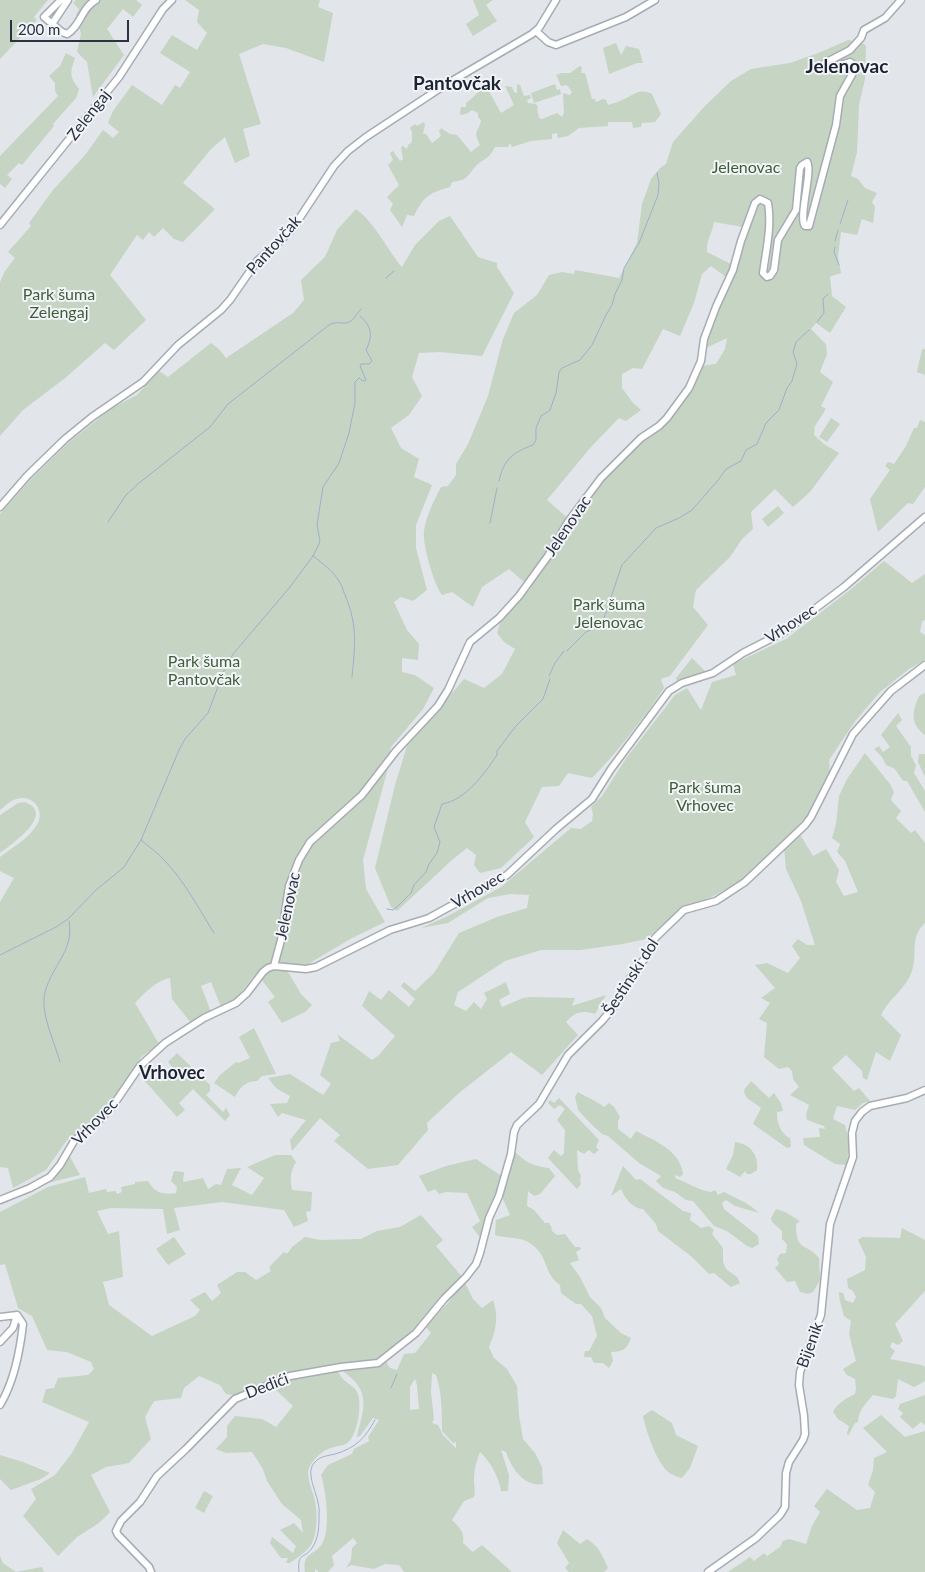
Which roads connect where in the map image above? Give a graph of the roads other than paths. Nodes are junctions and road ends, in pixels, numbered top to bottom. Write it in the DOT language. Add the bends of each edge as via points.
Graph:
graph roads {
  1 [pos="61,0"];
  2 [pos="68,0"];
  3 [pos="96,0"];
  4 [pos="172,0"];
  5 [pos="556,0"];
  6 [pos="655,0"];
  7 [pos="901,0"];
  8 [pos="52,24"];
  9 [pos="536,31"];
  10 [pos="0,225"];
  11 [pos="0,507"];
  12 [pos="925,517"];
  13 [pos="925,665"];
  14 [pos="274,966"];
  15 [pos="925,1090"];
  16 [pos="0,1200"];
  17 [pos="444,1299"];
  18 [pos="18,1315"];
  19 [pos="0,1317"];
  20 [pos="0,1342"];
  21 [pos="0,1405"];
  22 [pos="151,1572"];
  23 [pos="708,1572"];
  1 -- 8 [label="street" via="44,17"];
  2 -- 8 [label="street"];
  3 -- 8 [label="street" via="69,33"];
  4 -- 10 [label="street, Zelengaj" via="101,101"];
  5 -- 9 [label="street, Pantovčak"];
  6 -- 9 [label="street" via="626,17 556,45"];
  7 -- 14 [label="street, Jelenovac" via="885,18 864,30 850,50 825,63 830,68 850,62 854,71 840,96 830,152 809,226 805,226 802,220 809,168 807,162 800,168 796,210 778,240 774,270 767,277 762,273 770,213 766,201 760,199 755,203 733,270 704,339 696,374 674,409 660,426 641,438 601,478 519,596 470,642 438,706 396,751 362,795 310,842 294,871"];
  9 -- 11 [label="street, Pantovčak" via="445,86 348,151 334,166 293,228 257,261 222,310 178,345 143,382 65,439"];
  12 -- 14 [label="street, Vrhovec" via="844,587 784,632 713,673 677,685 669,691 592,799 507,875 429,918 390,930 316,967"];
  13 -- 17 [label="street, Šestinski dol" via="891,691 854,734 805,825 748,880 716,901 684,910 653,941 612,1009 568,1055 539,1104 517,1125 501,1190 476,1264"];
  14 -- 16 [label="street, Vrhovec" via="263,972 236,1003 204,1018 152,1054 112,1107 72,1144 50,1177"];
  15 -- 23 [label="street, Bijenik" via="908,1098 872,1106 858,1115 854,1123 853,1156 830,1224 821,1315 800,1372 805,1434 788,1465 785,1507 756,1538"];
  17 -- 22 [label="street, Dedići" via="416,1333 378,1363 290,1376 235,1398 156,1476 140,1502 118,1526 118,1535"];
  18 -- 19 [label="street"];
  18 -- 20 [label="street" via="13,1328"];
  18 -- 21 [label="street" via="23,1324 21,1338 10,1384"];
}
